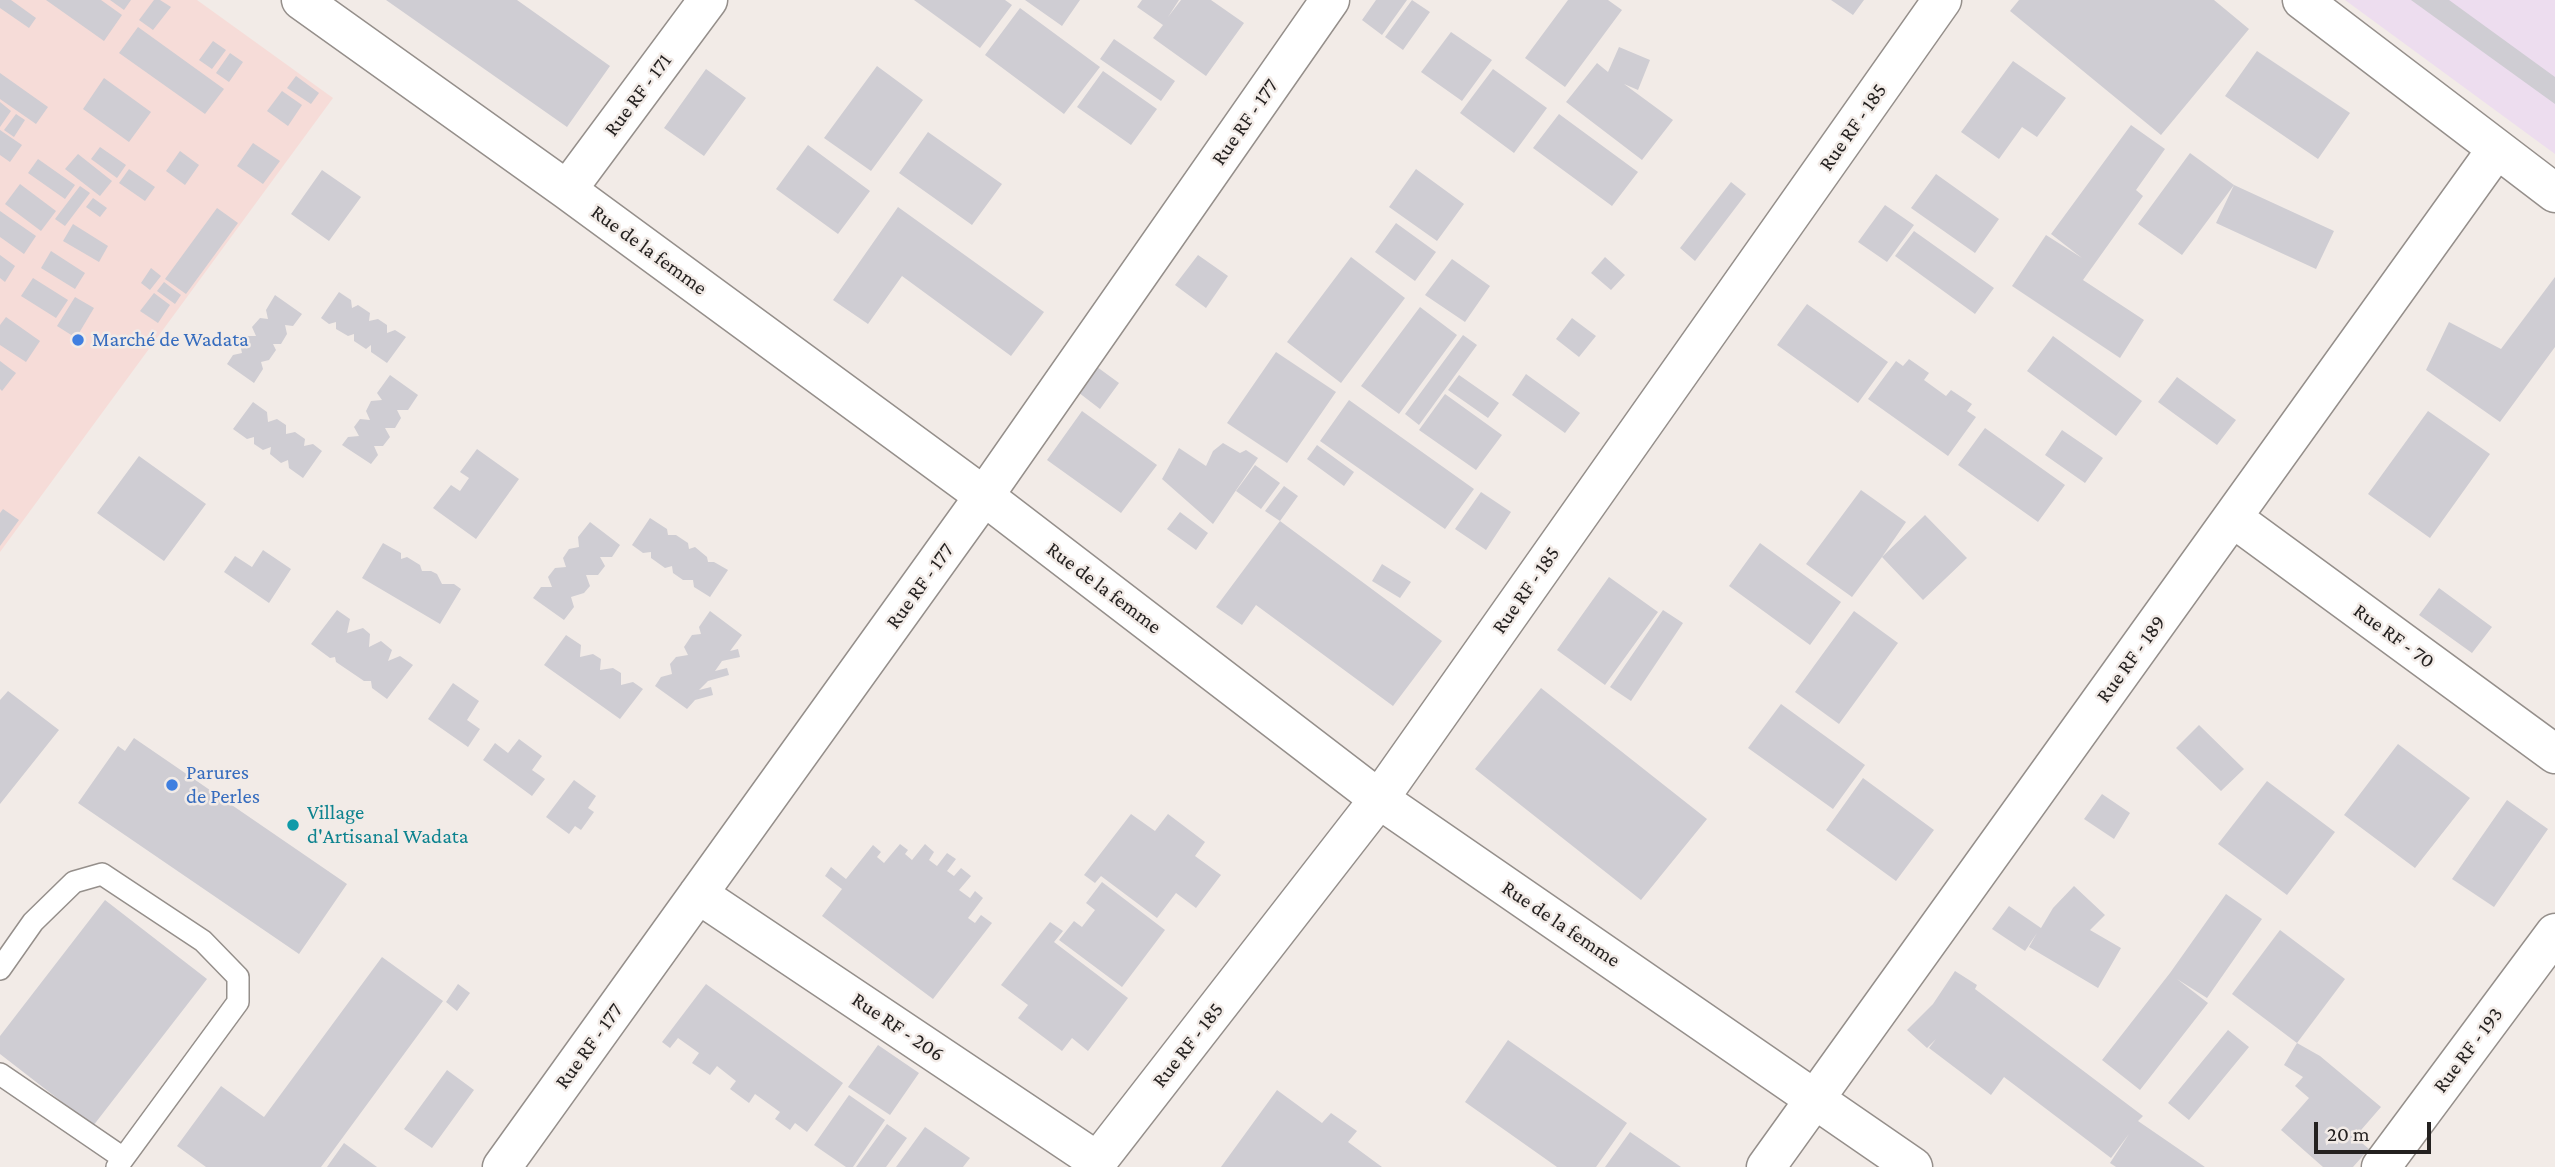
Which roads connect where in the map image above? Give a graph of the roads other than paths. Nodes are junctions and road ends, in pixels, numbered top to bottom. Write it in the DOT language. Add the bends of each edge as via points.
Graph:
graph roads {
  1 [pos="301,0"];
  2 [pos="708,0"];
  3 [pos="1330,0"];
  4 [pos="1942,0"];
  5 [pos="2302,0"];
  6 [pos="2496,150"];
  7 [pos="567,190"];
  8 [pos="2555,193"];
  9 [pos="984,496"];
  10 [pos="2233,518"];
  11 [pos="2555,754"];
  12 [pos="1379,799"];
  13 [pos="698,894"];
  14 [pos="2555,933"];
  15 [pos="0,969"];
  16 [pos="0,1074"];
  17 [pos="1815,1098"];
  18 [pos="120,1163"];
  19 [pos="1095,1164"];
  20 [pos="502,1167"];
  21 [pos="1766,1167"];
  22 [pos="1913,1167"];
  23 [pos="2381,1167"];
  1 -- 7 [label="street, Rue de la femme"];
  2 -- 7 [label="street, Rue RF - 171"];
  3 -- 9 [label="street, Rue RF - 177"];
  4 -- 12 [label="street, Rue RF - 185"];
  5 -- 6 [label="street"];
  6 -- 8 [label="street"];
  6 -- 10 [label="street, Rue RF - 189"];
  7 -- 9 [label="street, Rue de la femme"];
  9 -- 12 [label="street, Rue de la femme"];
  9 -- 13 [label="street, Rue RF - 177"];
  10 -- 11 [label="street, Rue RF - 70"];
  10 -- 17 [label="street, Rue RF - 189"];
  12 -- 17 [label="street, Rue de la femme"];
  12 -- 19 [label="street, Rue RF - 185"];
  13 -- 19 [label="street, Rue RF - 206"];
  13 -- 20 [label="street, Rue RF - 177"];
  14 -- 23 [label="street, Rue RF - 193"];
  15 -- 18 [label="lane" via="33,922 74,881 102,874 203,941 237,977 238,1002"];
  16 -- 18 [label="lane"];
  17 -- 21 [label="street, Rue RF - 189"];
  17 -- 22 [label="street, Rue de la femme"];
}
